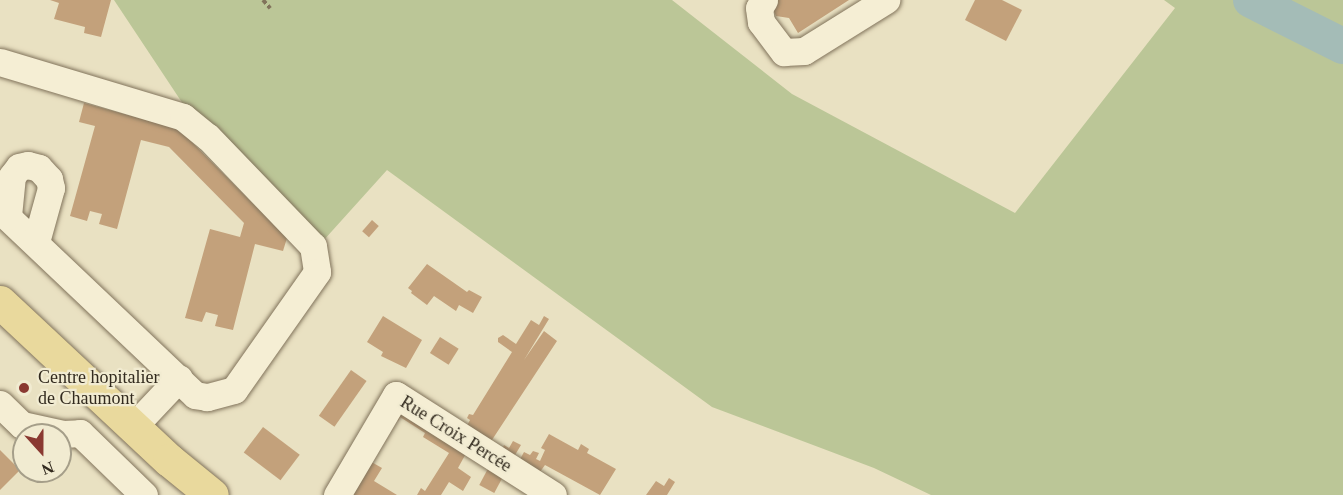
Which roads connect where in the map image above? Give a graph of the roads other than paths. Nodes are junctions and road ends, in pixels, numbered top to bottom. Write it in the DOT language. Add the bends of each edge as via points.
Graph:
graph roads {
  1 [pos="764,0"];
  2 [pos="886,0"];
  3 [pos="0,62"];
  4 [pos="4,213"];
  5 [pos="36,242"];
  6 [pos="0,302"];
  7 [pos="179,378"];
  8 [pos="0,404"];
  9 [pos="132,427"];
  10 [pos="11,430"];
  11 [pos="144,495"];
  12 [pos="212,495"];
  13 [pos="337,495"];
  14 [pos="553,495"];
  1 -- 2 [label="street" via="759,8 760,22 784,52 804,51"];
  3 -- 7 [label="street" via="183,117 208,137 313,246 317,272 234,390 207,397 195,395"];
  4 -- 5 [label="street"];
  4 -- 5 [label="street" via="12,176 19,167 39,168 49,178 51,188"];
  5 -- 7 [label="street"];
  6 -- 9 [label="main road"];
  7 -- 9 [label="street"];
  8 -- 10 [label="street"];
  9 -- 12 [label="main road"];
  10 -- 11 [label="street" via="80,433"];
  13 -- 14 [label="street, Rue Croix Percée" via="396,395"];
}
